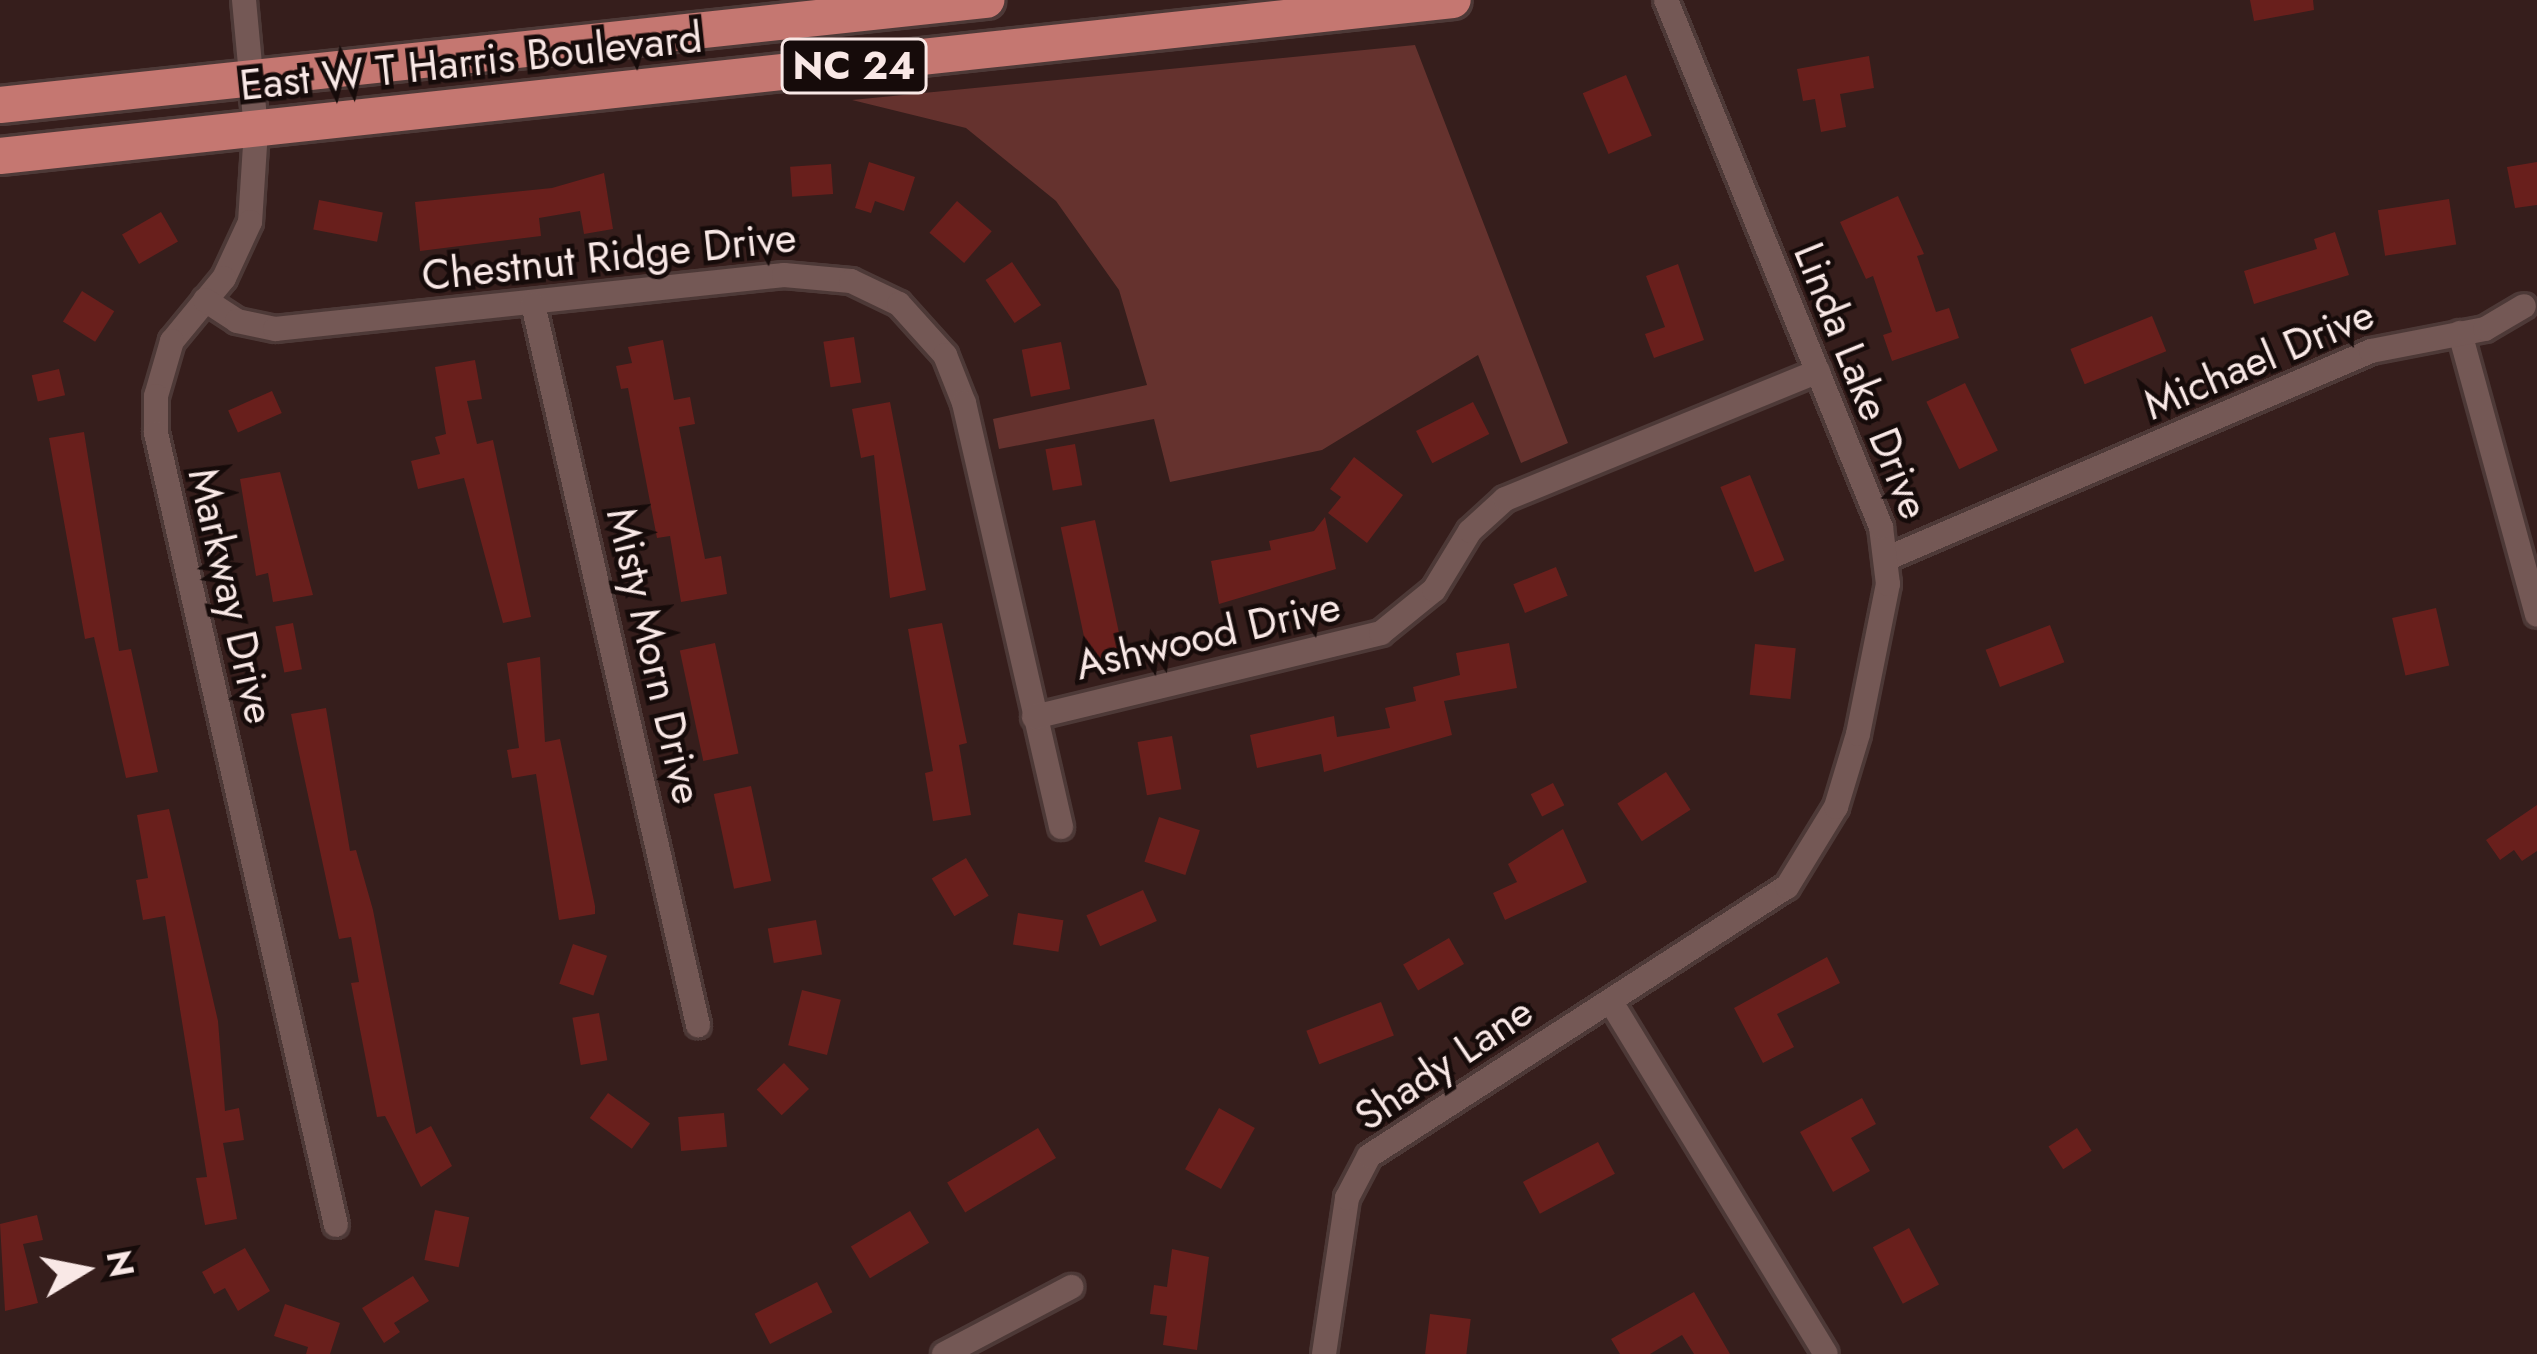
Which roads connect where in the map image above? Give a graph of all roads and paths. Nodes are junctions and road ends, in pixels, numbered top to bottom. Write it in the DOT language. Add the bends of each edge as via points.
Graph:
graph roads {
  1 [pos="244,0"];
  2 [pos="986,0"];
  3 [pos="1453,0"];
  4 [pos="1666,0"];
  5 [pos="251,79"];
  6 [pos="0,105"];
  7 [pos="256,130"];
  8 [pos="0,155"];
  9 [pos="205,300"];
  10 [pos="532,304"];
  11 [pos="2524,306"];
  12 [pos="2460,333"];
  13 [pos="1818,370"];
  14 [pos="1888,558"];
  15 [pos="2537,615"];
  16 [pos="1034,717"];
  17 [pos="1061,827"];
  18 [pos="1611,1002"];
  19 [pos="698,1025"];
  20 [pos="336,1225"];
  21 [pos="1071,1287"];
  22 [pos="944,1354"];
  23 [pos="1324,1354"];
  24 [pos="1826,1354"];
  1 -- 5 [label="street, Markway Drive"];
  2 -- 5 [label="main road, East W T Harris Boulevard / NC 24"];
  3 -- 7 [label="main road, East W T Harris Boulevard / NC 24"];
  4 -- 13 [label="street, Linda Lake Drive"];
  5 -- 6 [label="main road, East W T Harris Boulevard / NC 24"];
  5 -- 7 [label="street, Markway Drive"];
  7 -- 8 [label="main road, East W T Harris Boulevard / NC 24"];
  7 -- 9 [label="street, Markway Drive" via="250,222"];
  9 -- 10 [label="street, Chestnut Ridge Drive" via="237,321 274,329"];
  9 -- 20 [label="street, Markway Drive" via="162,365 159,451"];
  10 -- 16 [label="street, Chestnut Ridge Drive" via="784,275 851,281 899,304 944,355 964,403"];
  10 -- 19 [label="street, Misty Morn Drive"];
  11 -- 12 [label="street, Michael Drive"];
  12 -- 14 [label="street, Michael Drive" via="2371,350"];
  12 -- 15 [label="street"];
  13 -- 14 [label="street, Linda Lake Drive"];
  13 -- 16 [label="street, Ashwood Drive" via="1505,499 1470,531 1434,590 1381,633"];
  14 -- 18 [label="street, Linda Lake Drive" via="1858,734 1818,844 1753,914"];
  16 -- 17 [label="street, Chestnut Ridge Drive"];
  18 -- 23 [label="street, Shady Lane" via="1370,1156 1347,1198"];
  18 -- 24 [label="street"];
  21 -- 22 [label="street"];
}
